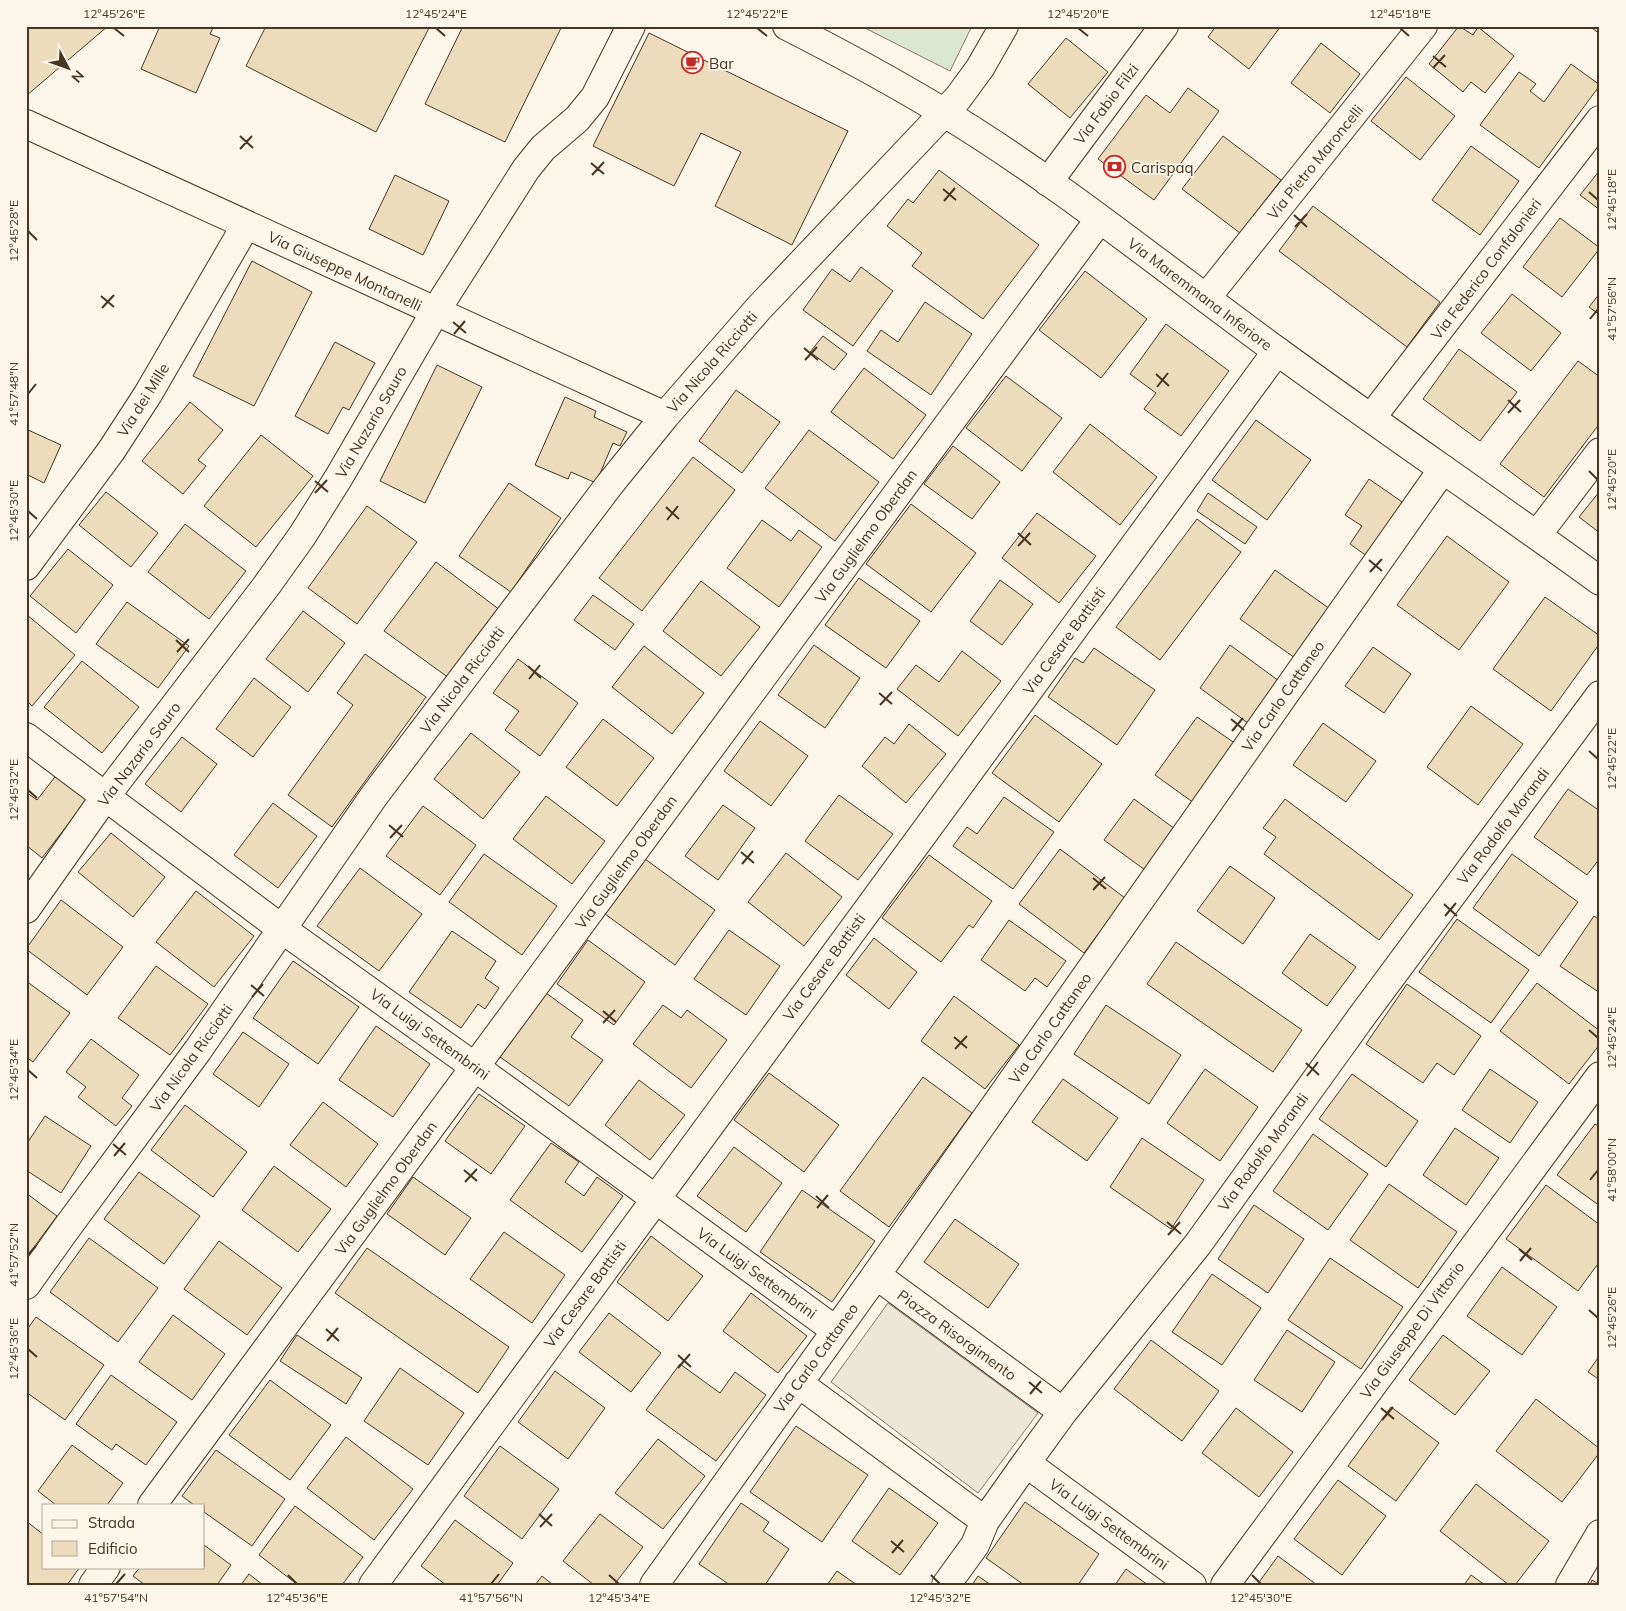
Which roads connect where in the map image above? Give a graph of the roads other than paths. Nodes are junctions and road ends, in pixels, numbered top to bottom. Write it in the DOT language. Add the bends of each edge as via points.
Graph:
graph roads {
  1 [pos="631,26"];
  2 [pos="787,26"];
  3 [pos="1004,26"];
  4 [pos="1164,26"];
  5 [pos="1423,26"];
  6 [pos="944,113"];
  7 [pos="1600,120"];
  8 [pos="26,124"];
  9 [pos="1048,182"];
  10 [pos="1100,220"];
  11 [pos="246,225"];
  12 [pos="1206,298"];
  13 [pos="435,312"];
  14 [pos="1277,351"];
  15 [pos="665,416"];
  16 [pos="1371,418"];
  17 [pos="1600,452"];
  18 [pos="1443,469"];
  19 [pos="1537,535"];
  20 [pos="26,566"];
  21 [pos="1600,581"];
  22 [pos="1600,695"];
  23 [pos="26,737"];
  24 [pos="105,797"];
  25 [pos="26,909"];
  26 [pos="282,929"];
  27 [pos="476,1066"];
  28 [pos="1600,1076"];
  29 [pos="655,1198"];
  30 [pos="876,1275"];
  31 [pos="26,1285"];
  32 [pos="835,1330"];
  33 [pos="798,1383"];
  34 [pos="1063,1412"];
  35 [pos="1026,1463"];
  36 [pos="153,1504"];
  37 [pos="985,1521"];
  38 [pos="1600,1534"];
  39 [pos="105,1568"];
  40 [pos="93,1585"];
  41 [pos="373,1585"];
  42 [pos="654,1585"];
  43 [pos="946,1585"];
  44 [pos="1192,1585"];
  45 [pos="1225,1585"];
  46 [pos="1570,1585"];
  1 -- 13 [label="street, Via Nazario Sauro" via="595,97 577,119 531,162"];
  2 -- 6 [label="street, Via Maremmana Inferiore"];
  3 -- 6 [label="street, Via Nicola Ricciotti" via="980,68"];
  4 -- 9 [label="street, Via Fabio Filzi"];
  5 -- 12 [label="street, Via Pietro Maroncelli"];
  6 -- 9 [label="street, Via Maremmana Inferiore"];
  6 -- 15 [label="street, Via Nicola Ricciotti" via="758,308"];
  7 -- 16 [label="street, Via Federico Confalonieri"];
  8 -- 11 [label="street, Via Giuseppe Montanelli"];
  9 -- 10 [label="street, Via Maremmana Inferiore"];
  10 -- 12 [label="street, Via Maremmana Inferiore"];
  10 -- 27 [label="street, Via Guglielmo Oberdan"];
  11 -- 13 [label="street, Via Giuseppe Montanelli"];
  11 -- 20 [label="street, Via dei Mille" via="144,400 111,451"];
  12 -- 14 [label="street, Via Maremmana Inferiore"];
  13 -- 15 [label="street, Via Giuseppe Montanelli"];
  13 -- 24 [label="street, Via Nazario Sauro" via="302,536"];
  14 -- 16 [label="street, Via Maremmana Inferiore"];
  14 -- 29 [label="street, Via Cesare Battisti"];
  15 -- 26 [label="street, Via Nicola Ricciotti" via="374,796"];
  16 -- 18 [label="street, Via Maremmana Inferiore"];
  17 -- 19 [label="street"];
  18 -- 19 [label="street, Via Maremmana Inferiore"];
  18 -- 30 [label="street, Via Carlo Cattaneo"];
  19 -- 21 [label="street, Via Maremmana Inferiore"];
  22 -- 34 [label="street, Via Rodolfo Morandi" via="1198,1244"];
  23 -- 24 [label="street, Via Luigi Settembrini"];
  24 -- 25 [label="street, Via Nazario Sauro"];
  24 -- 26 [label="street, Via Luigi Settembrini"];
  26 -- 27 [label="street, Via Luigi Settembrini"];
  26 -- 31 [label="street, Via Nicola Ricciotti"];
  27 -- 29 [label="street, Via Luigi Settembrini"];
  27 -- 36 [label="street, Via Guglielmo Oberdan"];
  28 -- 45 [label="street, Via Giuseppe Di Vittorio"];
  29 -- 32 [label="street, Via Luigi Settembrini"];
  29 -- 41 [label="street, Via Cesare Battisti"];
  30 -- 32 [label="street, Via Carlo Cattaneo"];
  30 -- 34 [label="street, Piazza Risorgimento"];
  32 -- 33 [label="street, Via Carlo Cattaneo"];
  33 -- 37 [label="street"];
  33 -- 42 [label="street, Via Carlo Cattaneo"];
  34 -- 35 [label="street, Via Rodolfo Morandi"];
  35 -- 37 [label="street, Via Rodolfo Morandi"];
  35 -- 44 [label="street, Via Luigi Settembrini"];
  37 -- 43 [label="street, Via Rodolfo Morandi" via="974,1545"];
  38 -- 46 [label="street"];
  39 -- 40 [label="street"];
}
